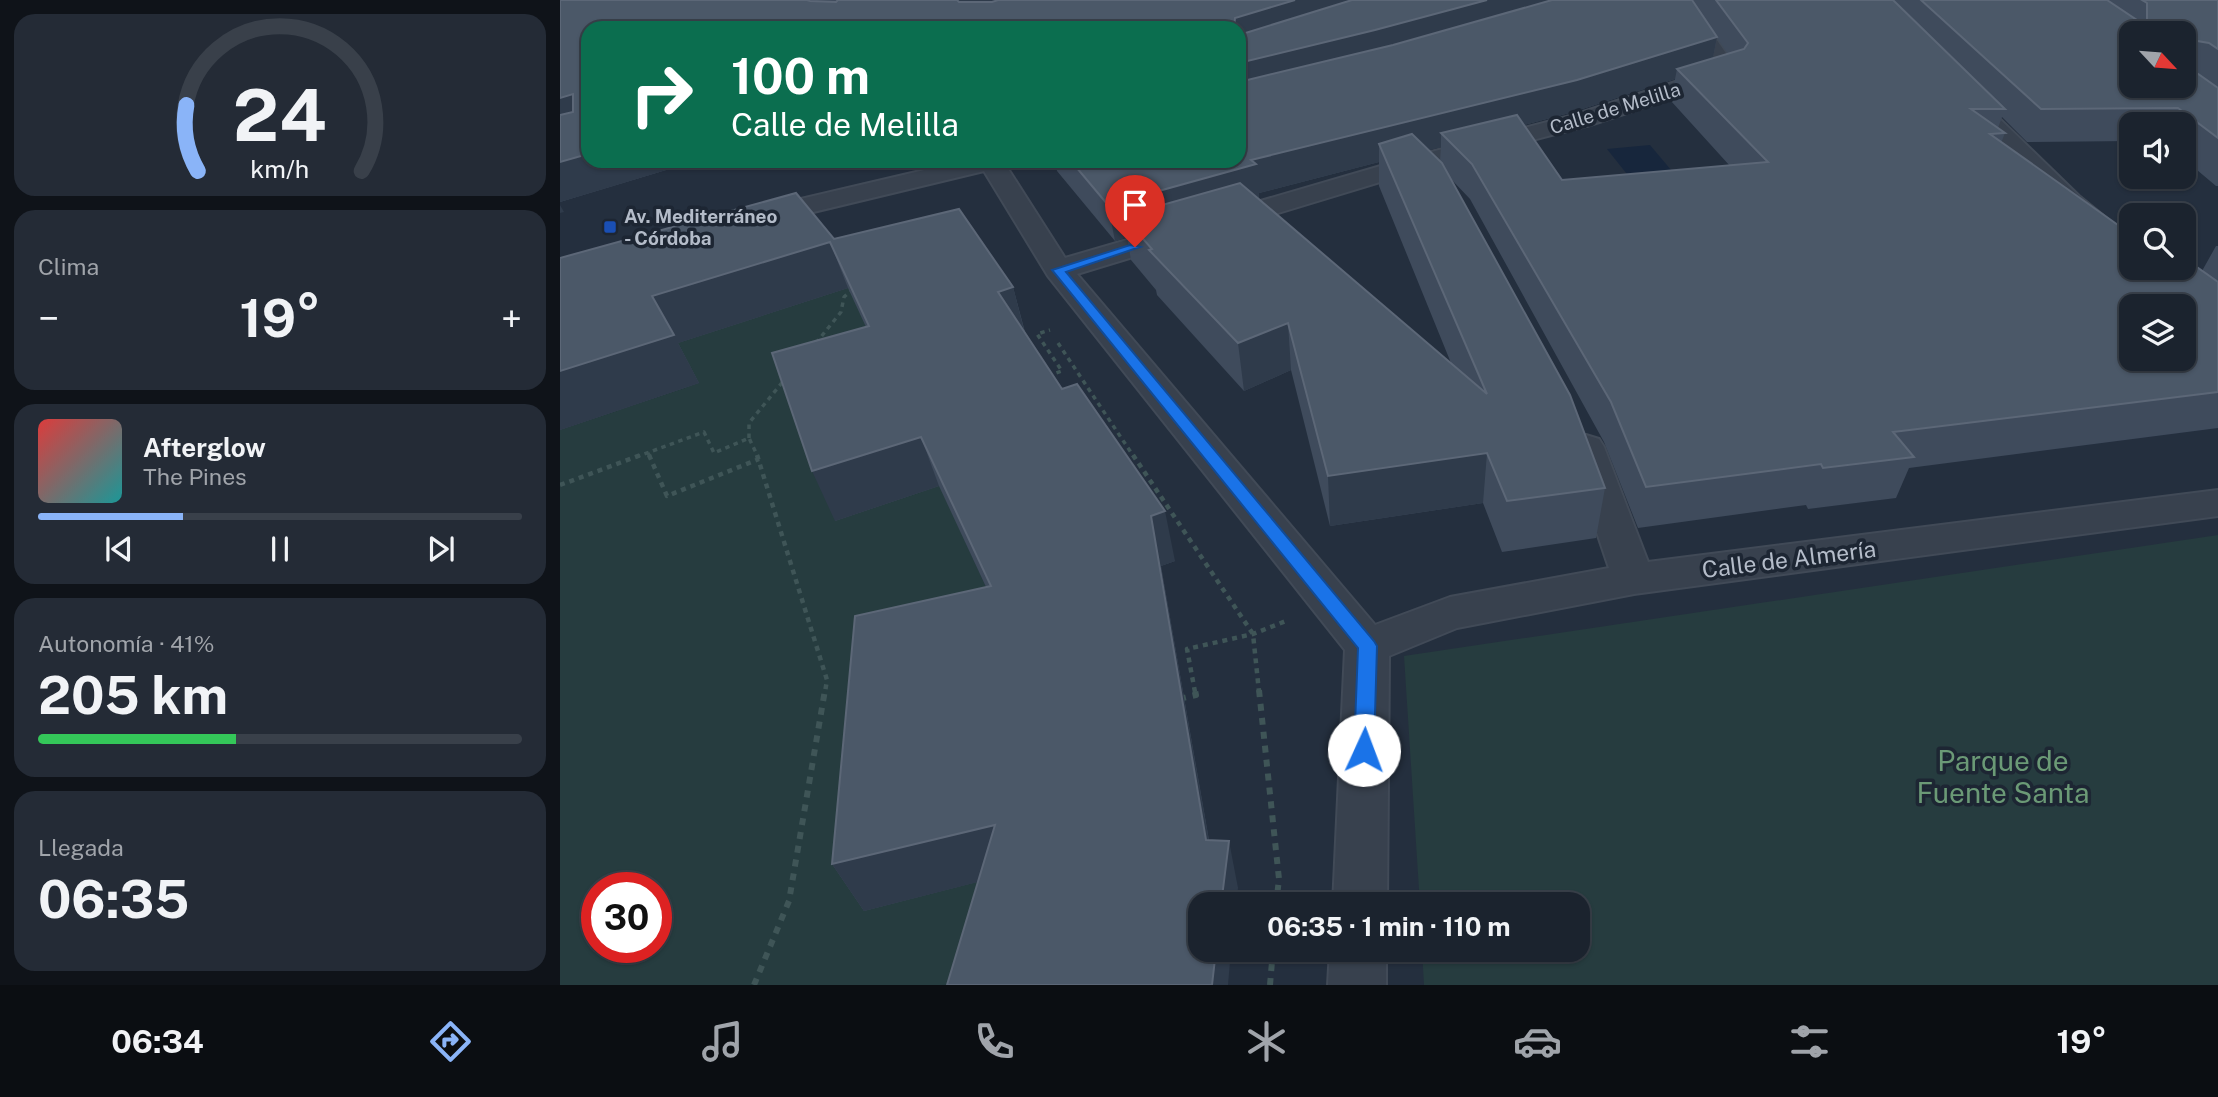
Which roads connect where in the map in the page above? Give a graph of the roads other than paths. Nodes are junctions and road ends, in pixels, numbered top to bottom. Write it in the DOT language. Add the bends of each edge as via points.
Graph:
graph roads {
  1 [pos="1680,0"];
  2 [pos="1954,87"];
  3 [pos="1416,163"];
  4 [pos="963,168"];
  5 [pos="996,168"];
  6 [pos="1446,191"];
  7 [pos="724,226"];
  8 [pos="2119,244"];
  9 [pos="1058,270"];
  10 [pos="1572,419"];
  11 [pos="2218,503"];
  12 [pos="1634,579"];
  13 [pos="1367,646"];
  14 [pos="1360,892"];
  15 [pos="1358,962"];
  16 [pos="1357,985"];
  1 -- 3 [label="street, Calle de Melilla" via="1728,72 1582,120"];
  2 -- 8 [label="street" via="2068,202"];
  3 -- 6 [label="street"];
  3 -- 9 [label="street, Calle de Melilla"];
  4 -- 7 [label="street"];
  5 -- 9 [label="street"];
  9 -- 13 [label="street"];
  10 -- 12 [label="street"];
  11 -- 12 [label="street, Calle de Almería"];
  12 -- 13 [label="street, Calle de Almería" via="1450,613"];
  13 -- 14 [label="street"];
  15 -- 16 [label="street"];
}
